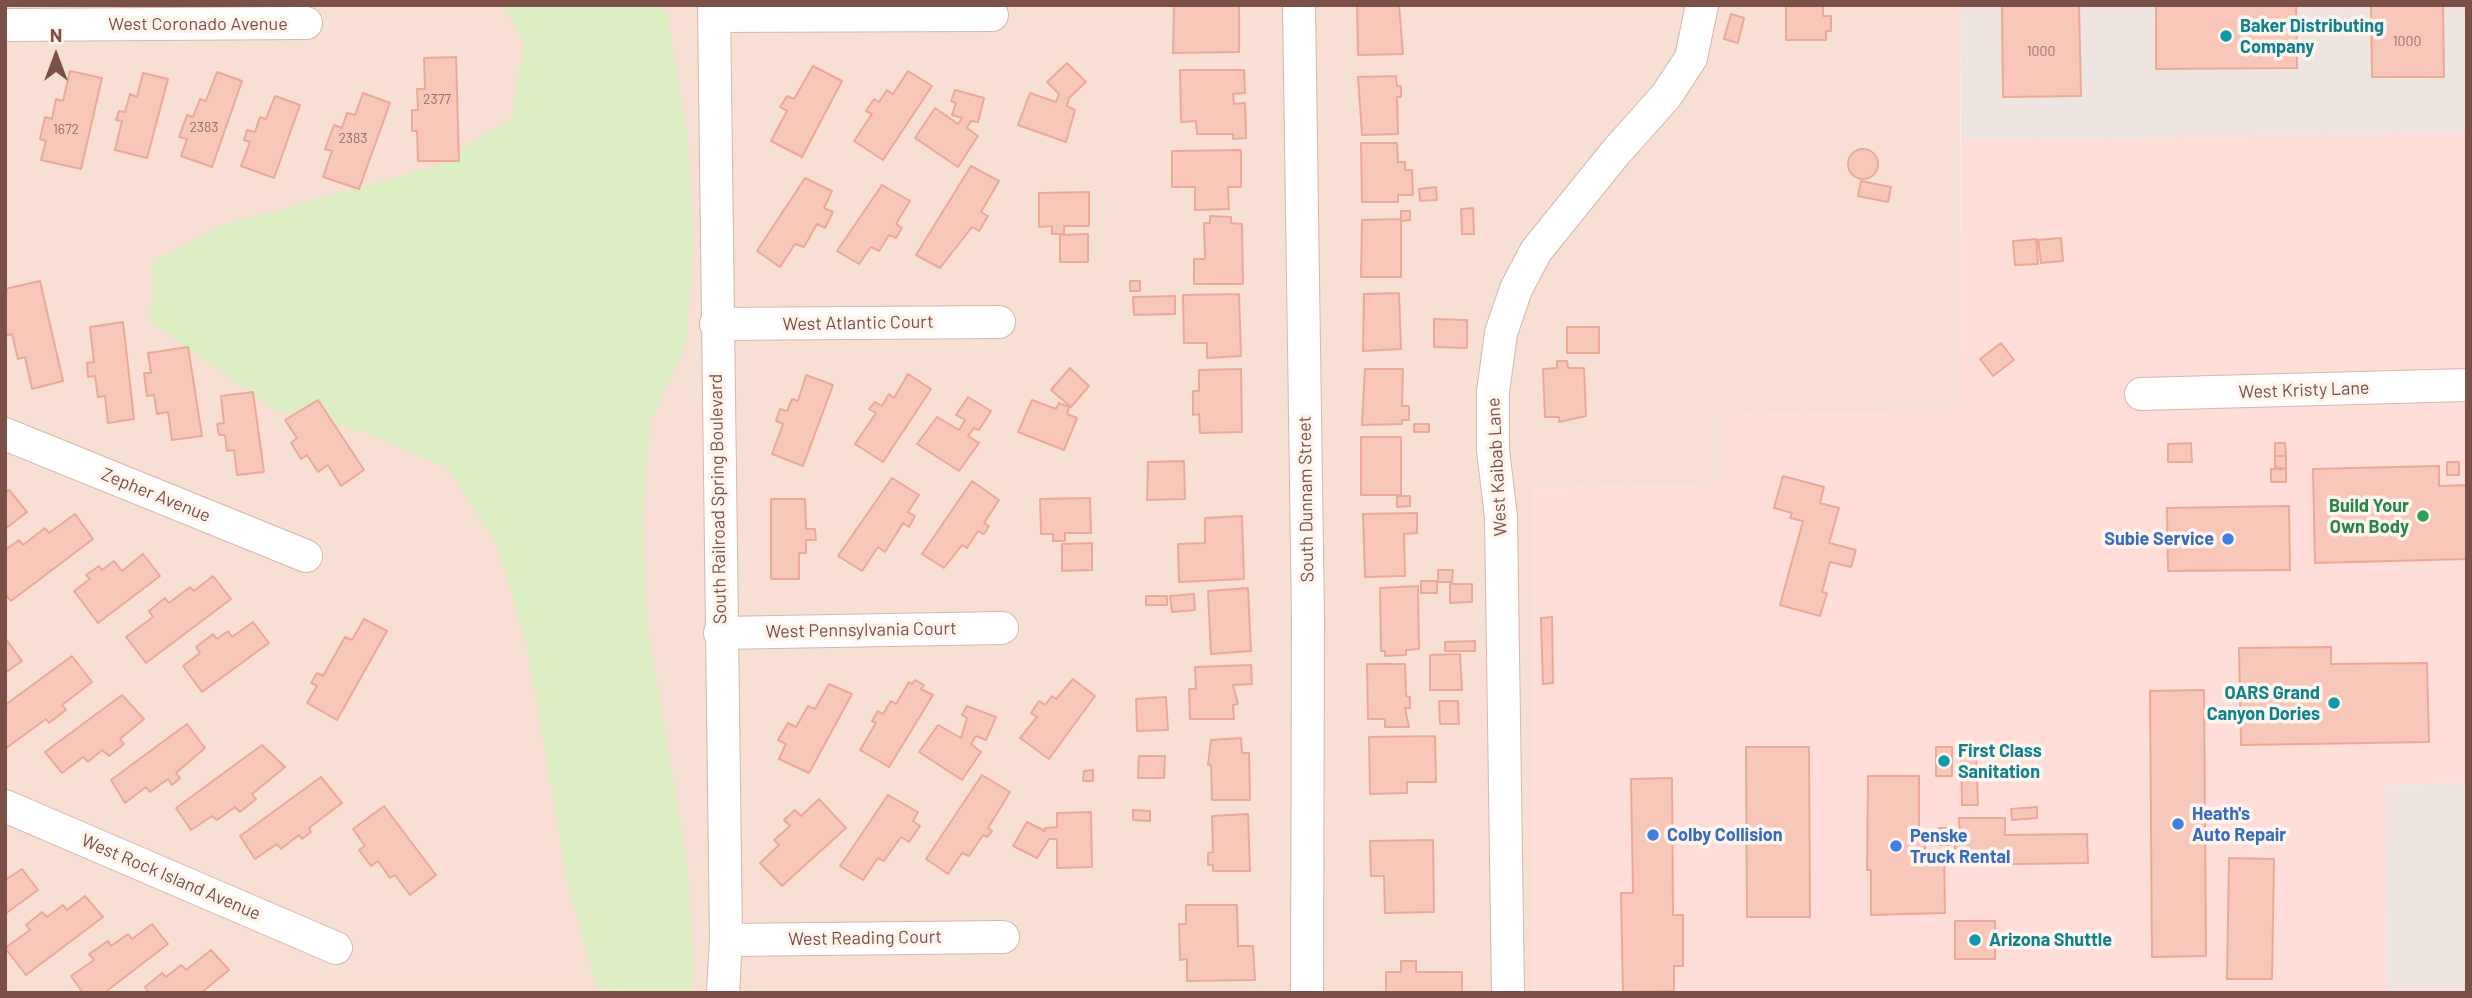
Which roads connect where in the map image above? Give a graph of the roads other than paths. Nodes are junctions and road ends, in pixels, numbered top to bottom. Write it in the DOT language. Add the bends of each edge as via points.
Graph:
graph roads {
  1 [pos="1299,5"];
  2 [pos="1702,5"];
  3 [pos="714,11"];
  4 [pos="992,15"];
  5 [pos="306,23"];
  6 [pos="5,24"];
  7 [pos="999,321"];
  8 [pos="716,324"];
  9 [pos="2467,385"];
  10 [pos="2141,394"];
  11 [pos="5,434"];
  12 [pos="306,556"];
  13 [pos="1002,628"];
  14 [pos="720,633"];
  15 [pos="5,806"];
  16 [pos="1003,937"];
  17 [pos="726,940"];
  18 [pos="336,948"];
  19 [pos="723,993"];
  20 [pos="1307,993"];
  21 [pos="1508,993"];
  1 -- 20 [label="street, South Dunnam Street" via="1308,619"];
  2 -- 21 [label="street, West Kaibab Lane" via="1691,58 1666,96 1536,251 1501,333 1493,392 1493,450 1501,517"];
  3 -- 4 [label="street"];
  3 -- 8 [label="street, South Railroad Spring Boulevard"];
  5 -- 6 [label="street, West Coronado Avenue"];
  7 -- 8 [label="street, West Atlantic Court"];
  8 -- 14 [label="street, South Railroad Spring Boulevard"];
  9 -- 10 [label="street, West Kristy Lane"];
  11 -- 12 [label="street, Zepher Avenue"];
  13 -- 14 [label="street, West Pennsylvania Court"];
  14 -- 17 [label="street, South Railroad Spring Boulevard"];
  15 -- 18 [label="street, West Rock Island Avenue"];
  16 -- 17 [label="street, West Reading Court"];
  17 -- 19 [label="street, South Railroad Spring Boulevard"];
}
